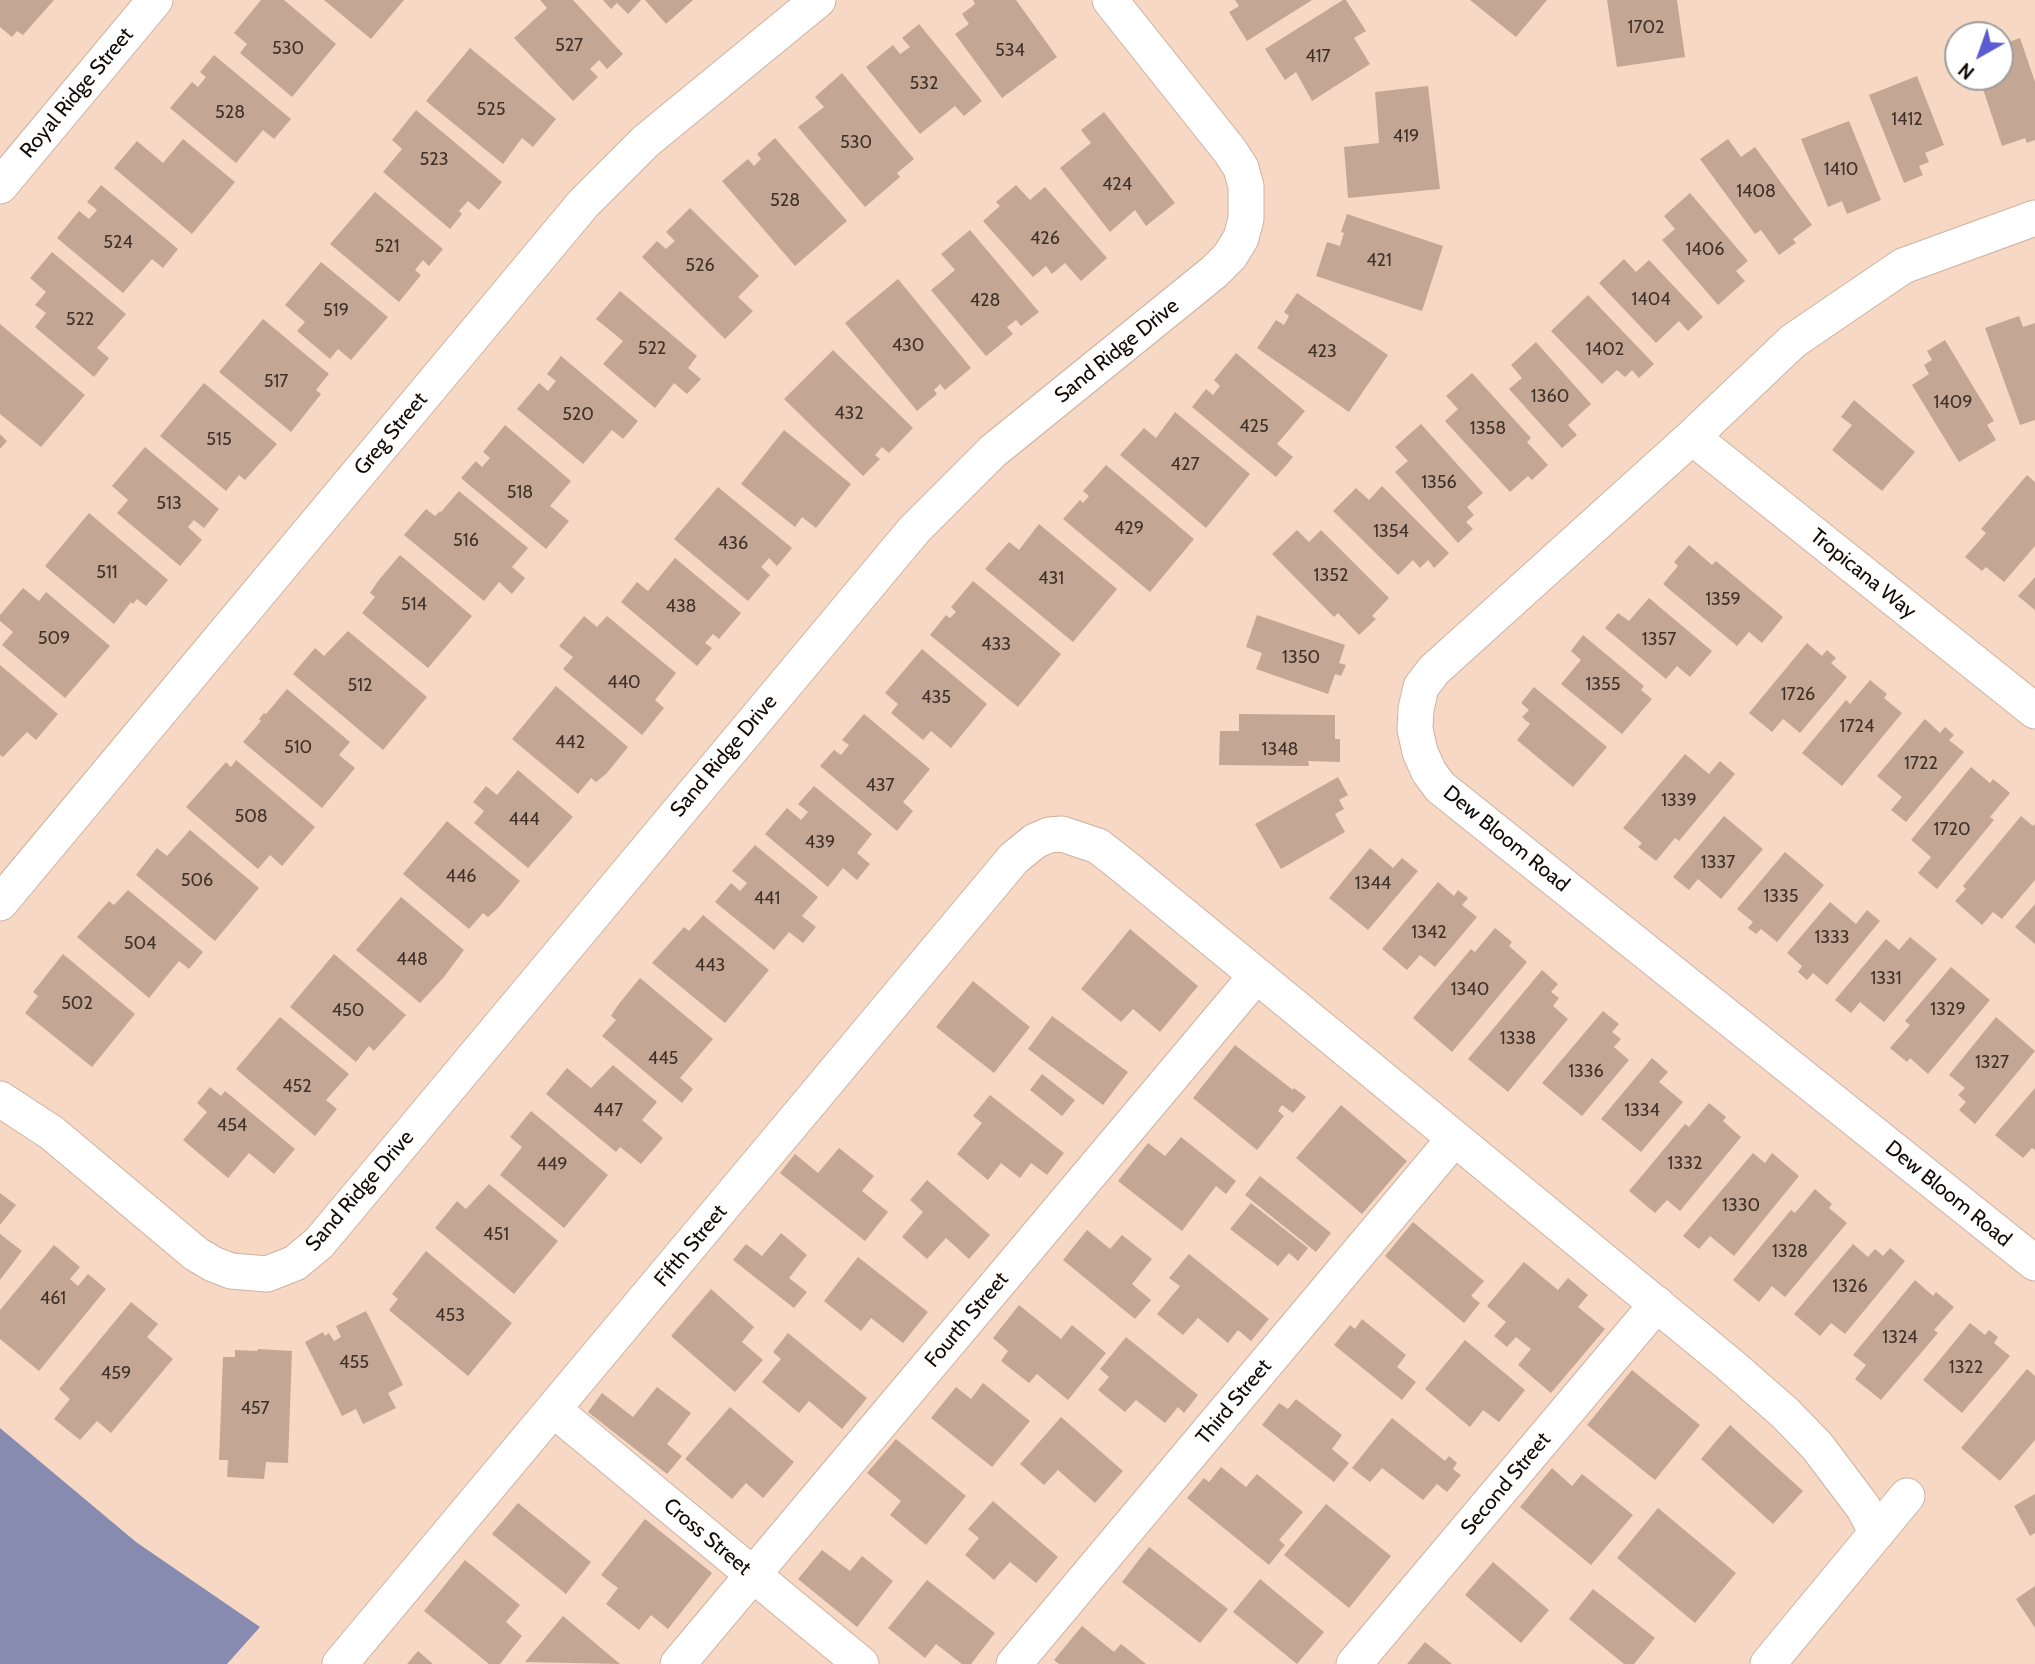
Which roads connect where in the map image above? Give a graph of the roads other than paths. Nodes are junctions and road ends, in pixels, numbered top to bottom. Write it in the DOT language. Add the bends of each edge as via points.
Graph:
graph roads {
  1 [pos="155,0"];
  2 [pos="818,0"];
  3 [pos="1110,0"];
  4 [pos="0,186"];
  5 [pos="2035,218"];
  6 [pos="1692,438"];
  7 [pos="2035,711"];
  8 [pos="0,903"];
  9 [pos="1256,976"];
  10 [pos="0,1099"];
  11 [pos="1454,1139"];
  12 [pos="2035,1264"];
  13 [pos="1657,1304"];
  14 [pos="554,1410"];
  15 [pos="1907,1496"];
  16 [pos="1877,1533"];
  17 [pos="752,1574"];
  18 [pos="340,1664"];
  19 [pos="678,1664"];
  20 [pos="861,1664"];
  21 [pos="1014,1664"];
  22 [pos="1354,1664"];
  23 [pos="1768,1664"];
  1 -- 4 [label="street, Royal Ridge Street"];
  2 -- 8 [label="street, Greg Street" via="646,141 583,204"];
  3 -- 10 [label="street, Sand Ridge Drive" via="1241,168 1246,219 1230,256 993,451 914,530 319,1243 295,1263 267,1274 231,1271 213,1264 52,1133"];
  5 -- 6 [label="street, Dew Bloom Road" via="1903,266 1793,341"];
  6 -- 7 [label="street, Tropicana Way"];
  6 -- 12 [label="street, Dew Bloom Road" via="1434,670 1421,687 1416,709 1420,752 1440,787"];
  9 -- 11 [label="street"];
  9 -- 14 [label="street, Fifth Street" via="1098,846 1069,836 1049,835 1035,841 1014,858"];
  9 -- 17 [label="street, Fourth Street"];
  11 -- 13 [label="street"];
  11 -- 21 [label="street, Third Street"];
  13 -- 16 [label="street" via="1801,1430 1841,1476"];
  13 -- 22 [label="street, Second Street"];
  14 -- 17 [label="street, Cross Street"];
  14 -- 18 [label="street, Fifth Street"];
  15 -- 16 [label="street"];
  16 -- 23 [label="street"];
  17 -- 19 [label="street, Fourth Street"];
  17 -- 20 [label="street, Cross Street"];
}
